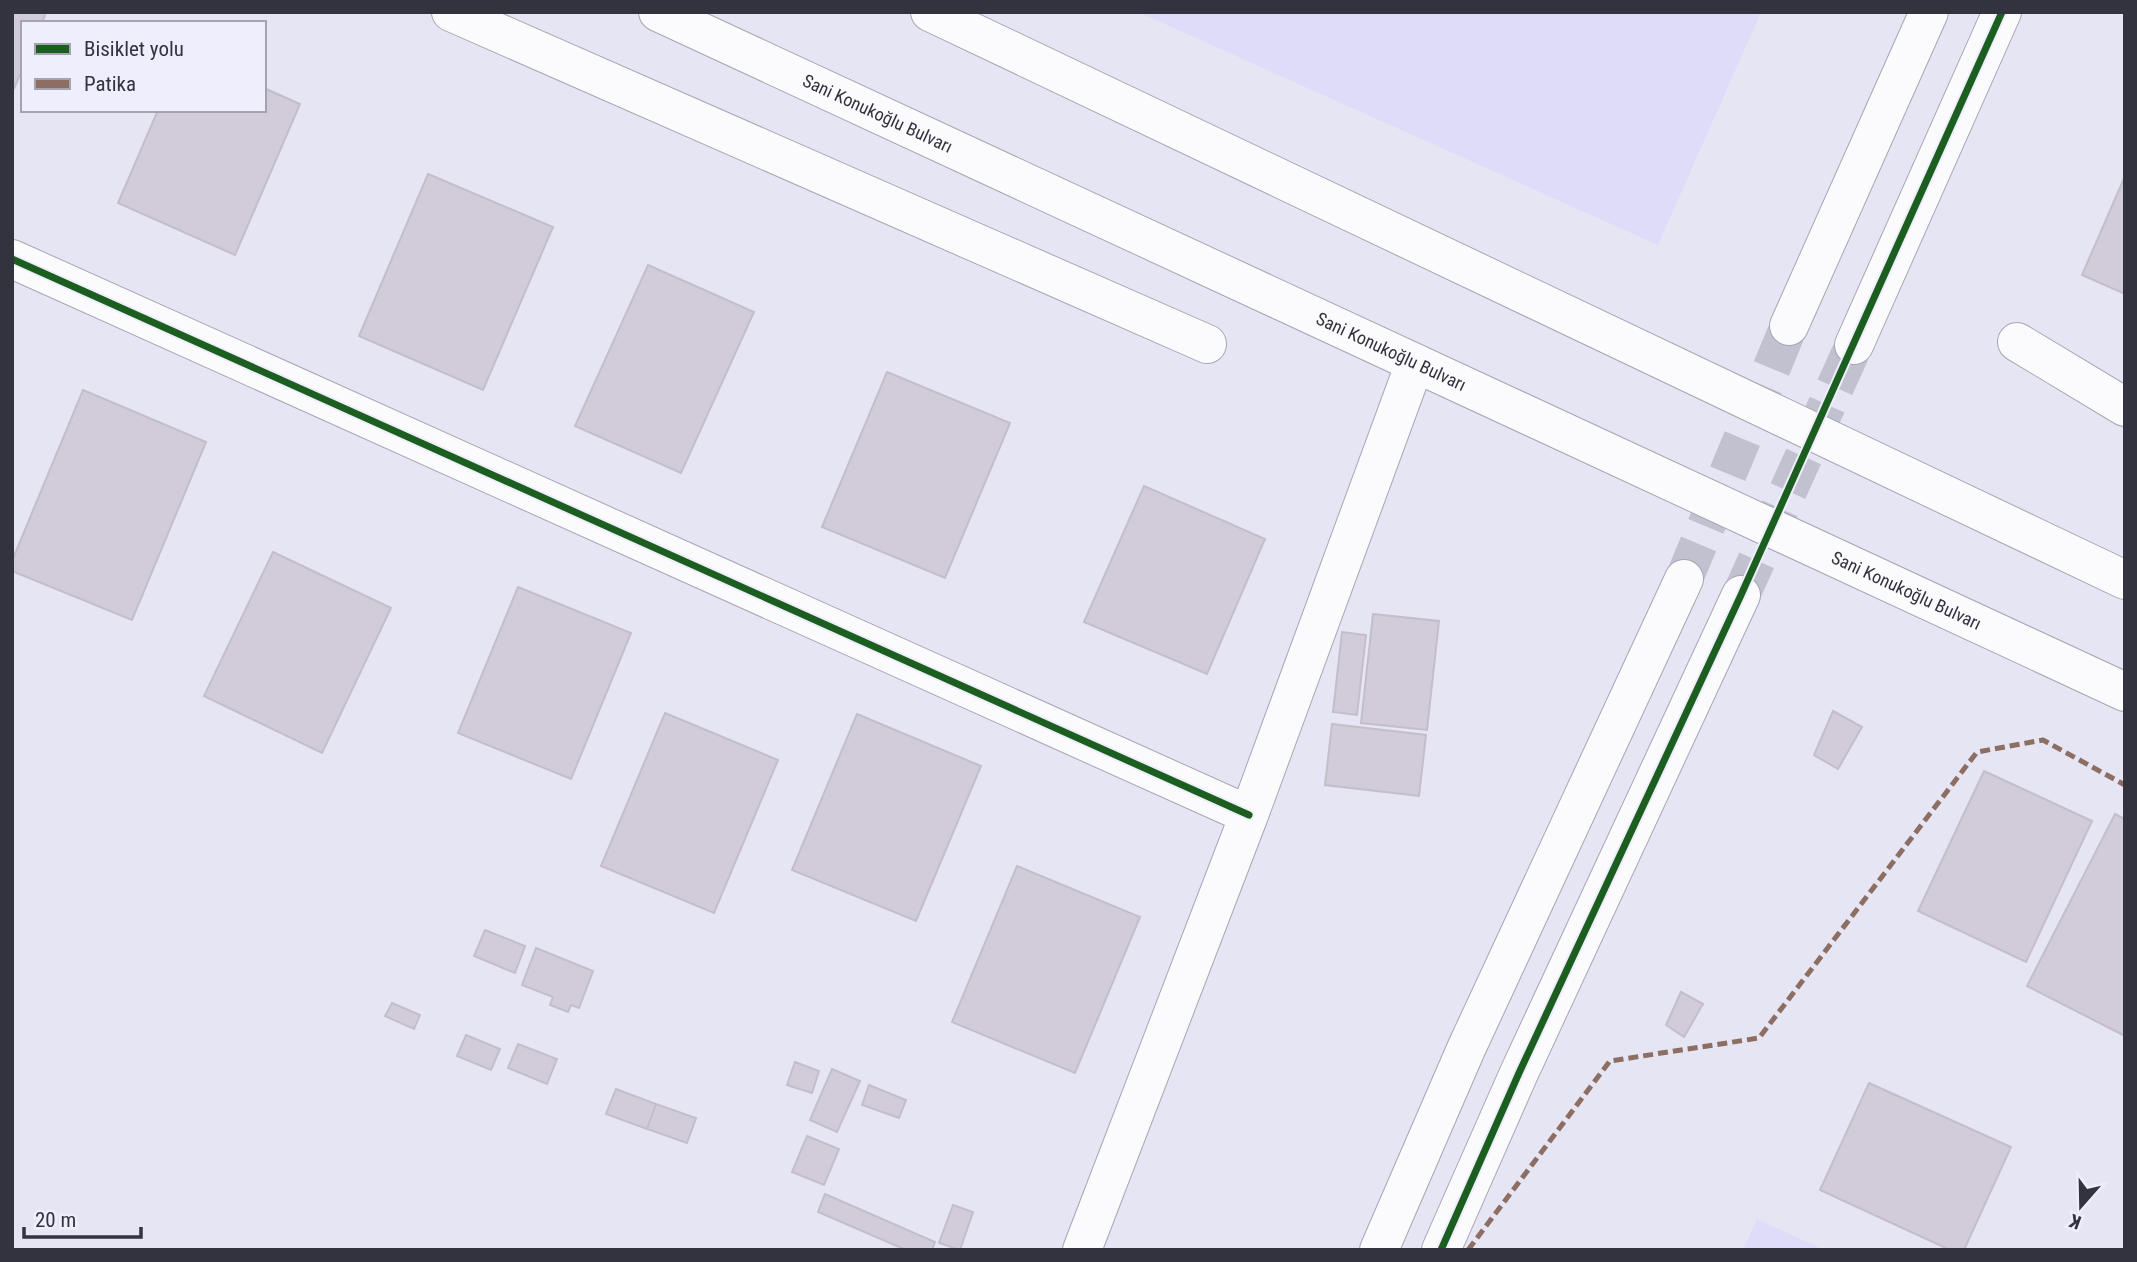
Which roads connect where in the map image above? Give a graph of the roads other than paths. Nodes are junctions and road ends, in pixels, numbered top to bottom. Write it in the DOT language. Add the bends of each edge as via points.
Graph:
graph roads {
  1 [pos="451,12"];
  2 [pos="658,12"];
  3 [pos="930,12"];
  4 [pos="1928,12"];
  5 [pos="2002,12"];
  6 [pos="12,259"];
  7 [pos="1789,326"];
  8 [pos="2017,342"];
  9 [pos="1207,344"];
  10 [pos="1854,345"];
  11 [pos="1415,363"];
  12 [pos="2125,407"];
  13 [pos="1684,579"];
  14 [pos="2125,580"];
  15 [pos="1741,595"];
  16 [pos="2125,692"];
  17 [pos="1249,815"];
  18 [pos="1082,1250"];
  19 [pos="1379,1250"];
  20 [pos="1441,1250"];
  1 -- 9 [label="main road"];
  2 -- 11 [label="main road, Sani Konukoğlu Bulvarı"];
  3 -- 14 [label="main road"];
  4 -- 7 [label="main road"];
  5 -- 10 [label="main road"];
  6 -- 17 [label="main road"];
  8 -- 12 [label="main road"];
  11 -- 16 [label="main road, Sani Konukoğlu Bulvarı"];
  11 -- 17 [label="main road"];
  13 -- 19 [label="main road" via="1466,1049"];
  15 -- 20 [label="main road"];
  17 -- 18 [label="main road"];
}
